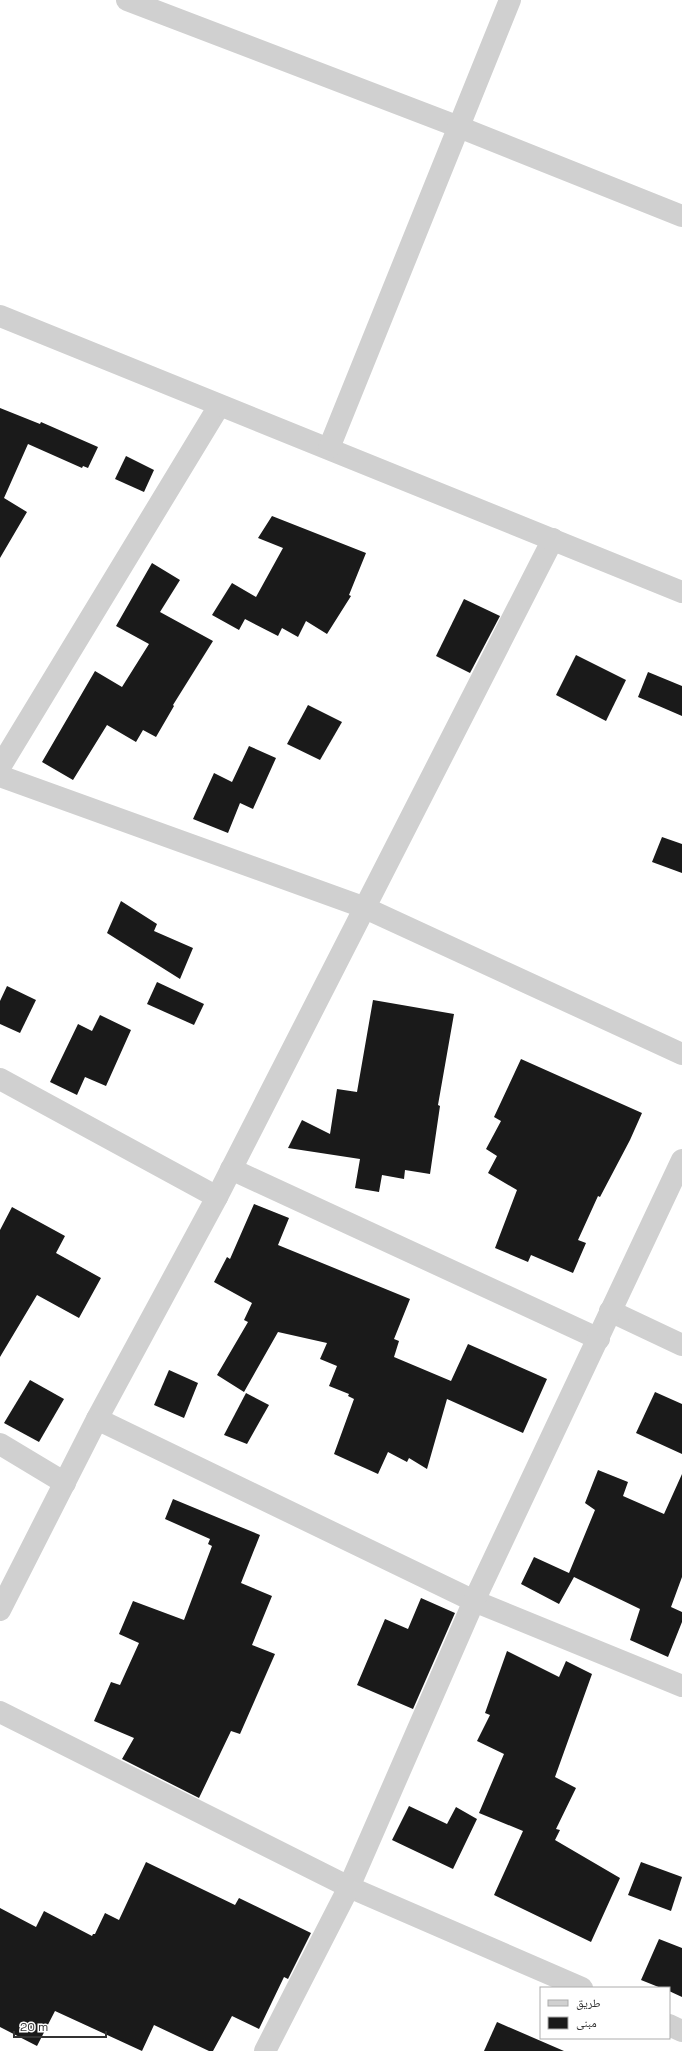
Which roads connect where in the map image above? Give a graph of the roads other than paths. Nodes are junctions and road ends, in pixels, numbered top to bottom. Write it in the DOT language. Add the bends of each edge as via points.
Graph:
graph roads {
  1 [pos="127,0"];
  2 [pos="510,0"];
  3 [pos="459,127"];
  4 [pos="682,216"];
  5 [pos="0,316"];
  6 [pos="219,406"];
  7 [pos="329,448"];
  8 [pos="553,539"];
  9 [pos="682,592"];
  10 [pos="0,767"];
  11 [pos="0,776"];
  12 [pos="363,907"];
  13 [pos="682,1054"];
  14 [pos="0,1079"];
  15 [pos="682,1160"];
  16 [pos="231,1169"];
  17 [pos="217,1197"];
  18 [pos="610,1311"];
  19 [pos="599,1339"];
  20 [pos="682,1345"];
  21 [pos="97,1419"];
  22 [pos="0,1444"];
  23 [pos="65,1483"];
  24 [pos="474,1600"];
  25 [pos="0,1610"];
  26 [pos="682,1686"];
  27 [pos="0,1712"];
  28 [pos="349,1888"];
  29 [pos="580,1987"];
  30 [pos="670,2026"];
  31 [pos="682,2031"];
  32 [pos="264,2051"];
  1 -- 3 [label="street"];
  2 -- 3 [label="street"];
  3 -- 4 [label="street"];
  3 -- 7 [label="street"];
  5 -- 6 [label="street"];
  6 -- 7 [label="street"];
  6 -- 10 [label="street"];
  7 -- 8 [label="street"];
  8 -- 9 [label="street"];
  8 -- 12 [label="street"];
  11 -- 12 [label="street"];
  12 -- 13 [label="street"];
  12 -- 16 [label="street"];
  14 -- 17 [label="street"];
  15 -- 18 [label="street"];
  16 -- 17 [label="street"];
  16 -- 19 [label="street"];
  17 -- 21 [label="street"];
  18 -- 19 [label="street"];
  18 -- 20 [label="street"];
  19 -- 24 [label="street"];
  21 -- 23 [label="street"];
  21 -- 24 [label="street"];
  22 -- 23 [label="street"];
  23 -- 25 [label="street"];
  24 -- 26 [label="street"];
  24 -- 28 [label="street"];
  27 -- 28 [label="street"];
  28 -- 29 [label="street"];
  28 -- 32 [label="street"];
  30 -- 31 [label="street"];
}
